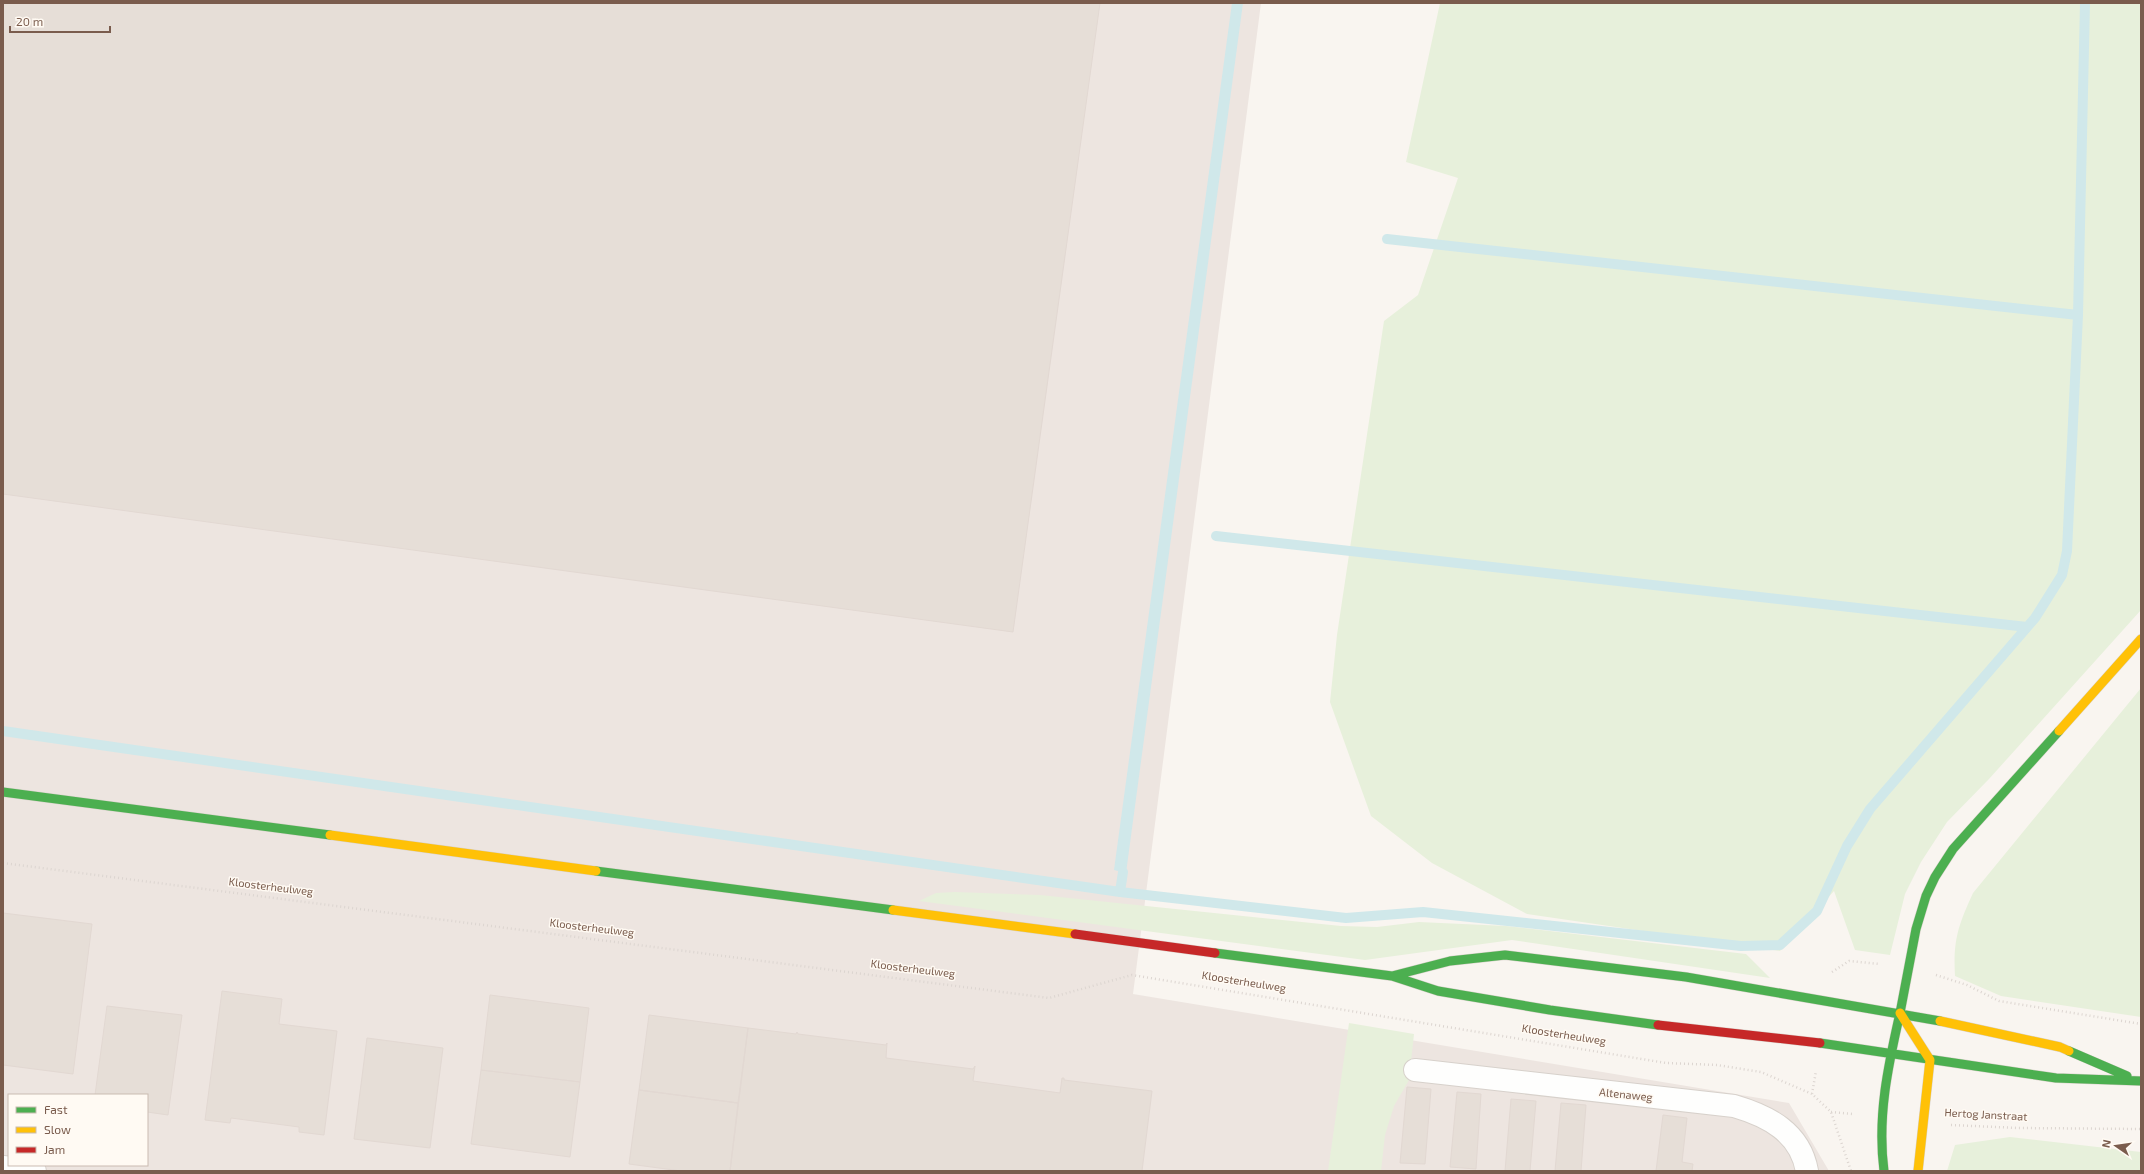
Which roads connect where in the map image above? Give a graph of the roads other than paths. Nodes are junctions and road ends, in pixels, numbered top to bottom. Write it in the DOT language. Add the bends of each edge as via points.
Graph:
graph roads {
  1 [pos="2141,639"];
  2 [pos="3,792"];
  3 [pos="1392,976"];
  4 [pos="1900,1013"];
  5 [pos="1891,1053"];
  6 [pos="1930,1060"];
  7 [pos="1415,1070"];
  8 [pos="2139,1081"];
  9 [pos="3,1167"];
  10 [pos="35,1171"];
  11 [pos="1807,1171"];
  12 [pos="1884,1171"];
  13 [pos="1918,1171"];
  1 -- 4 [label="main road" via="1953,849 1938,872 1912,944"];
  2 -- 3 [label="main road, Kloosterheulweg"];
  3 -- 4 [label="main road, Kloosterheulweg" via="1450,961 1504,955 1686,977"];
  3 -- 5 [label="main road, Kloosterheulweg" via="1438,991 1550,1010"];
  4 -- 5 [label="main road"];
  4 -- 6 [label="main road"];
  4 -- 8 [label="main road" via="2060,1047"];
  5 -- 6 [label="main road"];
  5 -- 12 [label="main road" via="1881,1117"];
  6 -- 8 [label="main road" via="2056,1078"];
  6 -- 13 [label="main road"];
  7 -- 11 [label="street, Altenaweg" via="1734,1106 1760,1114 1778,1124 1804,1155"];
  9 -- 10 [label="street"];
}
